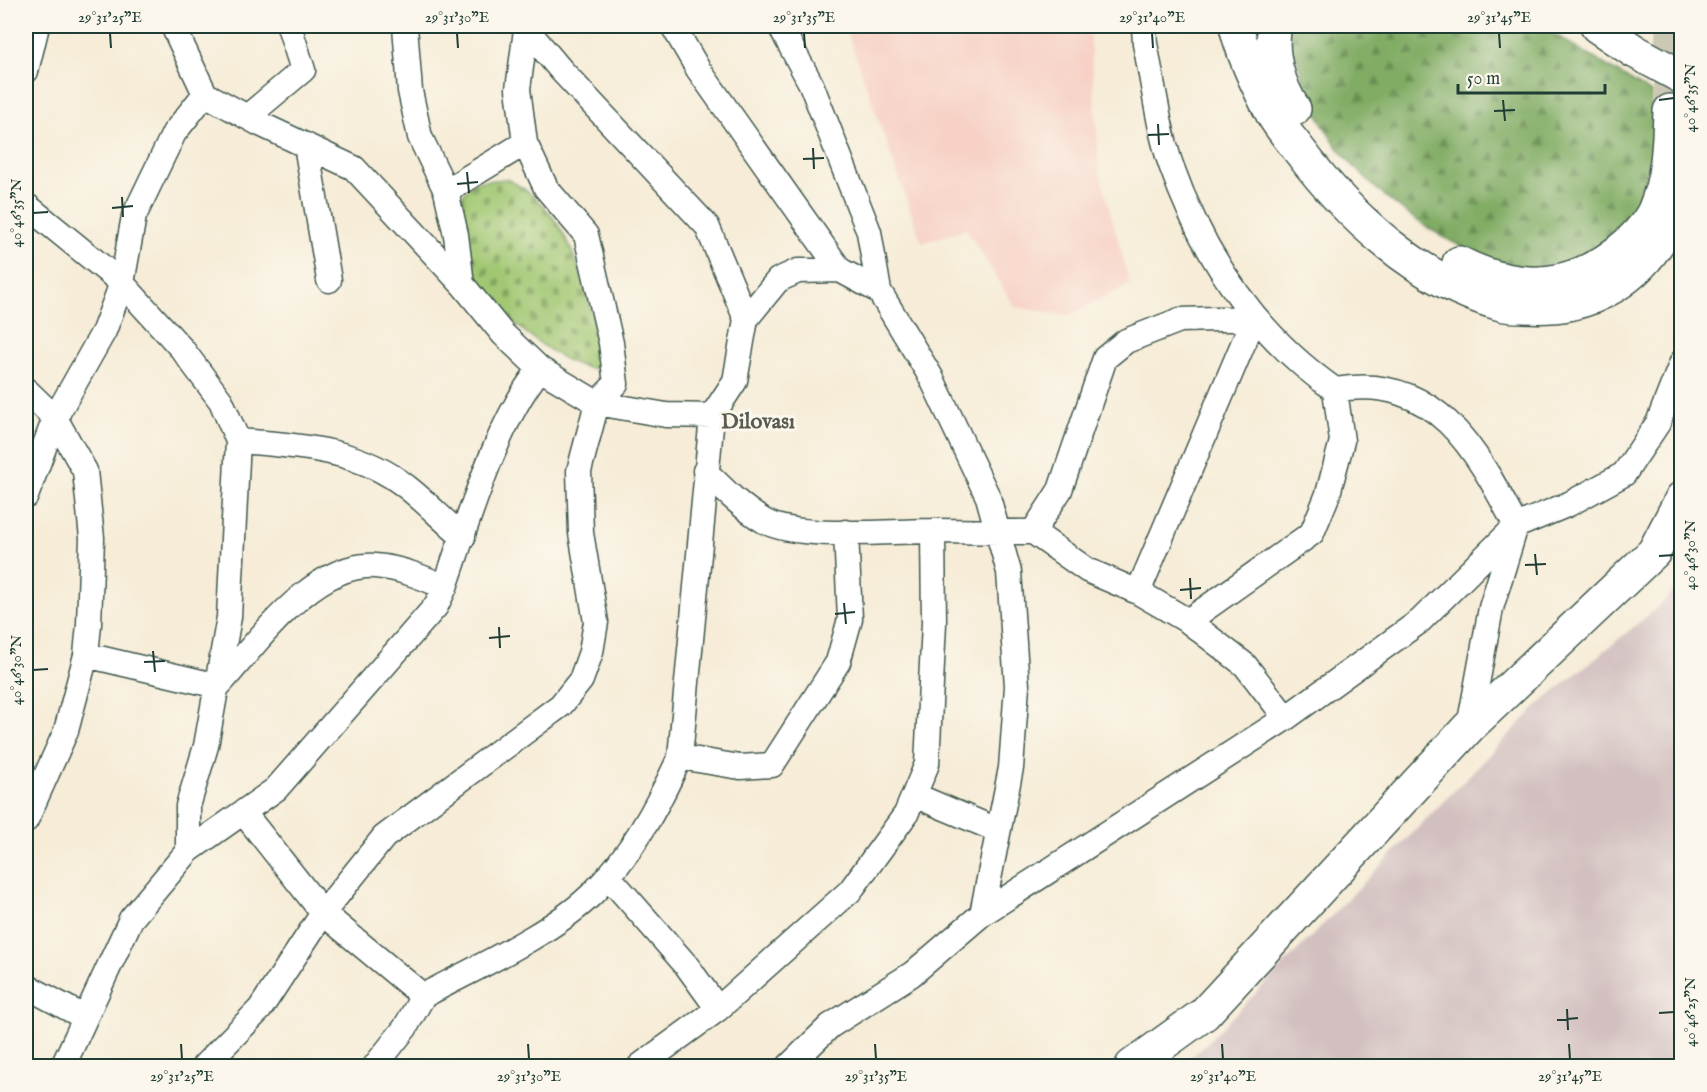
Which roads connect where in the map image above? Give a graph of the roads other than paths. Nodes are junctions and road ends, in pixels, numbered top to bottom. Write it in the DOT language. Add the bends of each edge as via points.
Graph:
graph roads {
  1 [pos="37,26"];
  2 [pos="173,26"];
  3 [pos="289,26"];
  4 [pos="405,26"];
  5 [pos="673,26"];
  6 [pos="780,26"];
  7 [pos="1144,26"];
  8 [pos="1236,26"];
  9 [pos="1275,26"];
  10 [pos="1578,26"];
  11 [pos="1598,26"];
  12 [pos="525,28"];
  13 [pos="1635,51"];
  14 [pos="26,71"];
  15 [pos="1682,77"];
  16 [pos="205,94"];
  17 [pos="1670,111"];
  18 [pos="247,117"];
  19 [pos="525,143"];
  20 [pos="306,145"];
  21 [pos="1682,178"];
  22 [pos="446,191"];
  23 [pos="26,205"];
  24 [pos="840,270"];
  25 [pos="329,280"];
  26 [pos="122,283"];
  27 [pos="462,284"];
  28 [pos="879,291"];
  29 [pos="1254,318"];
  30 [pos="746,319"];
  31 [pos="1682,362"];
  32 [pos="540,369"];
  33 [pos="26,390"];
  34 [pos="1335,390"];
  35 [pos="597,403"];
  36 [pos="711,416"];
  37 [pos="55,418"];
  38 [pos="238,441"];
  39 [pos="705,471"];
  40 [pos="26,496"];
  41 [pos="1682,498"];
  42 [pos="1515,526"];
  43 [pos="933,531"];
  44 [pos="846,532"];
  45 [pos="999,532"];
  46 [pos="1033,532"];
  47 [pos="463,537"];
  48 [pos="445,587"];
  49 [pos="1138,592"];
  50 [pos="1188,621"];
  51 [pos="86,655"];
  52 [pos="218,687"];
  53 [pos="1286,718"];
  54 [pos="1469,727"];
  55 [pos="680,757"];
  56 [pos="914,795"];
  57 [pos="243,812"];
  58 [pos="26,820"];
  59 [pos="997,830"];
  60 [pos="188,851"];
  61 [pos="608,876"];
  62 [pos="323,913"];
  63 [pos="982,914"];
  64 [pos="26,986"];
  65 [pos="423,996"];
  66 [pos="717,1009"];
  67 [pos="84,1017"];
  68 [pos="63,1066"];
  69 [pos="204,1066"];
  70 [pos="375,1066"];
  71 [pos="640,1066"];
  72 [pos="789,1066"];
  73 [pos="1132,1066"];
  1 -- 14 [label="street"];
  2 -- 16 [label="street"];
  3 -- 18 [label="street" via="303,70"];
  4 -- 22 [label="street" via="410,91 420,137"];
  5 -- 24 [label="street" via="698,69"];
  6 -- 28 [label="street" via="811,84 869,232"];
  7 -- 29 [label="street" via="1170,164 1216,264"];
  8 -- 21 [label="main road" via="1273,114 1318,175 1352,212 1394,249 1454,286 1503,305 1557,308 1596,297 1628,277 1653,252 1670,222"];
  9 -- 17 [label="main road" via="1275,58 1281,82 1292,106 1329,161 1374,207 1425,247 1485,276 1531,285 1568,280 1600,266 1630,242 1653,214 1664,184"];
  10 -- 13 [label="main road"];
  11 -- 13 [label="main road"];
  12 -- 19 [label="street" via="518,90"];
  12 -- 30 [label="street" via="706,226"];
  13 -- 15 [label="main road"];
  16 -- 18 [label="street"];
  16 -- 26 [label="street" via="174,133 134,216"];
  18 -- 20 [label="street"];
  19 -- 22 [label="street"];
  19 -- 35 [label="street" via="546,188 586,235 611,343 616,384"];
  20 -- 25 [label="street"];
  20 -- 27 [label="street" via="354,168"];
  22 -- 27 [label="street"];
  23 -- 26 [label="street"];
  24 -- 28 [label="street"];
  24 -- 30 [label="street" via="798,271 778,280"];
  26 -- 37 [label="street" via="104,331"];
  26 -- 38 [label="street" via="182,349 221,400"];
  27 -- 32 [label="street" via="503,334"];
  28 -- 45 [label="street" via="931,377 988,497"];
  29 -- 34 [label="street" via="1309,372"];
  29 -- 46 [label="street" via="1180,320 1126,340 1105,358 1060,490"];
  29 -- 49 [label="street"];
  30 -- 36 [label="street" via="735,381"];
  31 -- 42 [label="street" via="1658,423 1624,474 1569,504"];
  32 -- 35 [label="street"];
  32 -- 47 [label="street" via="506,424"];
  33 -- 37 [label="street"];
  34 -- 42 [label="street" via="1396,389 1436,411 1465,440"];
  34 -- 50 [label="street" via="1342,441 1328,494 1312,533"];
  35 -- 36 [label="street" via="666,416"];
  35 -- 62 [label="street" via="579,471 580,533 596,622 581,680 561,705 528,732 384,837"];
  36 -- 39 [label="street"];
  37 -- 40 [label="street"];
  37 -- 51 [label="street" via="85,471 92,538"];
  38 -- 47 [label="street" via="326,449 364,461 407,487"];
  38 -- 52 [label="street" via="229,617"];
  39 -- 44 [label="street" via="729,496 766,522 815,533"];
  39 -- 55 [label="street"];
  41 -- 54 [label="main road" via="1654,552"];
  42 -- 53 [label="street" via="1420,621"];
  42 -- 54 [label="street" via="1491,608"];
  43 -- 44 [label="street"];
  43 -- 45 [label="street"];
  43 -- 56 [label="street" via="934,623 927,764"];
  44 -- 55 [label="street" via="850,619 838,662 772,765 740,767"];
  45 -- 46 [label="street"];
  45 -- 59 [label="street" via="1009,572 1017,686 1011,768"];
  46 -- 49 [label="street" via="1088,570"];
  47 -- 48 [label="street"];
  48 -- 52 [label="street" via="408,571 373,566 340,570 294,602"];
  48 -- 57 [label="street" via="436,606 399,651 276,789"];
  49 -- 50 [label="street"];
  50 -- 53 [label="street" via="1245,665"];
  51 -- 52 [label="street"];
  51 -- 58 [label="street" via="66,731"];
  52 -- 60 [label="street" via="188,806"];
  53 -- 63 [label="street"];
  54 -- 73 [label="main road" via="1204,1014"];
  55 -- 61 [label="street" via="634,843"];
  56 -- 59 [label="street"];
  56 -- 66 [label="street" via="906,814 850,891"];
  57 -- 60 [label="street"];
  57 -- 62 [label="street"];
  59 -- 63 [label="street"];
  60 -- 67 [label="street" via="131,919"];
  61 -- 65 [label="street" via="590,896 539,932"];
  61 -- 66 [label="street" via="687,966"];
  62 -- 65 [label="street"];
  62 -- 69 [label="street" via="260,1009"];
  63 -- 72 [label="street" via="912,974 830,1026"];
  64 -- 67 [label="street"];
  65 -- 70 [label="street" via="405,1028"];
  66 -- 71 [label="street"];
  67 -- 68 [label="street"];
}
